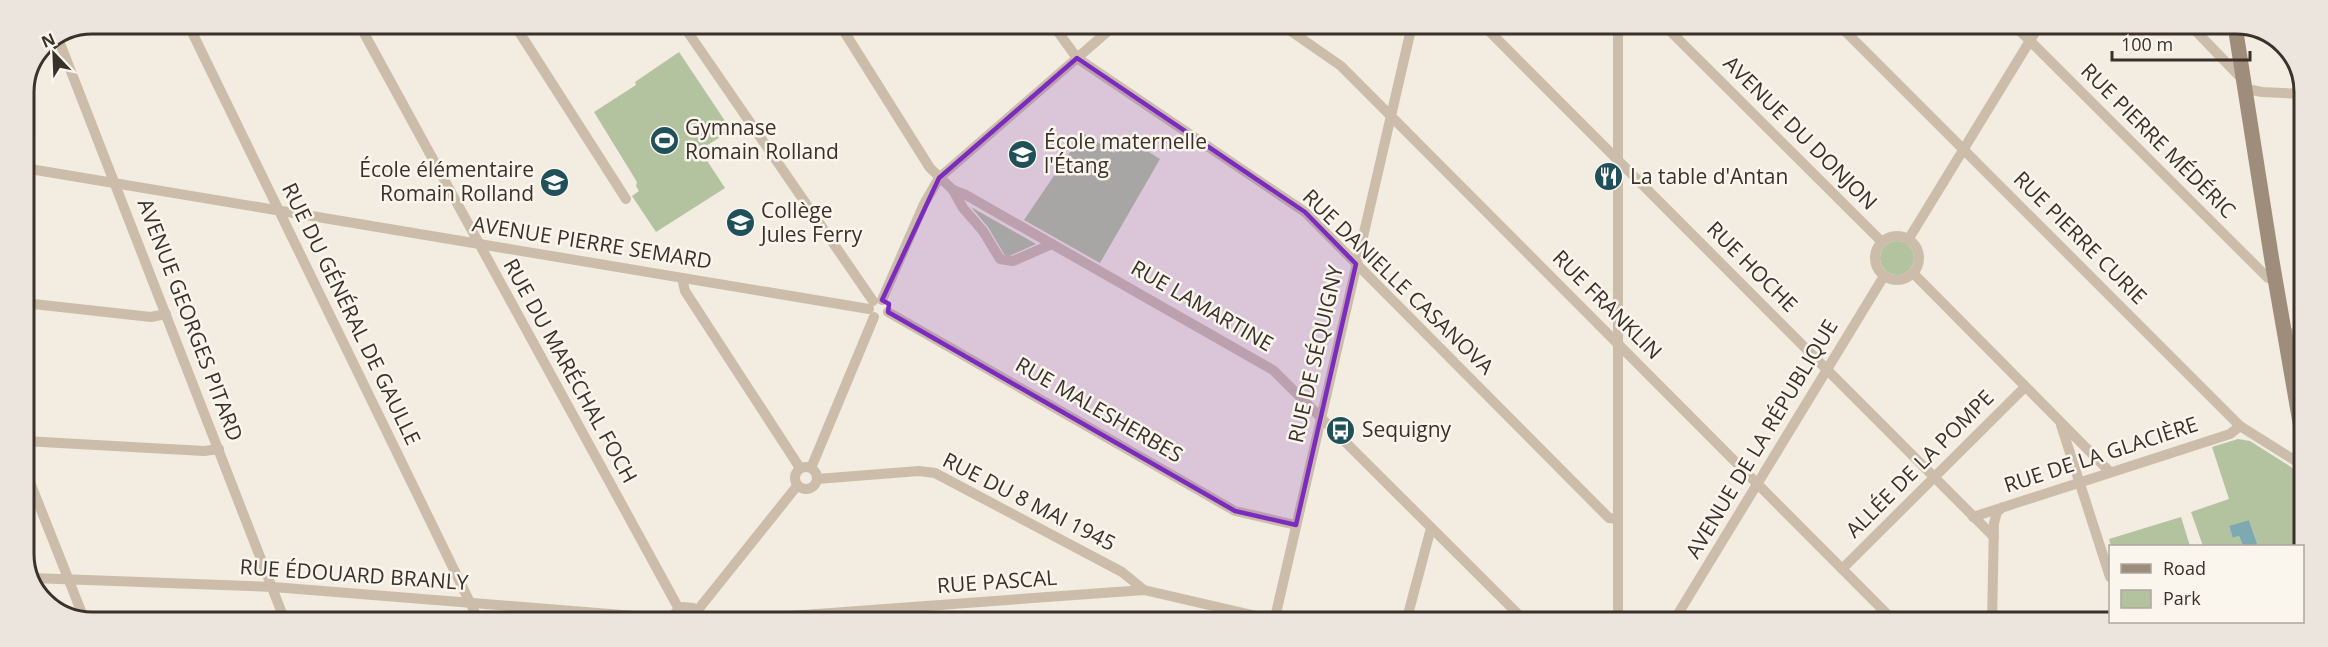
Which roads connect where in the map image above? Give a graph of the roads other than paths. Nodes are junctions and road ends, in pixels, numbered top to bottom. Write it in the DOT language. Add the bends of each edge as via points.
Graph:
graph roads {
  1 [pos="193,34"];
  2 [pos="364,34"];
  3 [pos="520,34"];
  4 [pos="689,34"];
  5 [pos="846,34"];
  6 [pos="1060,34"];
  7 [pos="1105,34"];
  8 [pos="1295,34"];
  9 [pos="1410,34"];
  10 [pos="1491,34"];
  11 [pos="1618,34"];
  12 [pos="1673,34"];
  13 [pos="1848,34"];
  14 [pos="2023,34"];
  15 [pos="2034,34"];
  16 [pos="2199,34"];
  17 [pos="2237,34"];
  18 [pos="2243,35"];
  19 [pos="2030,41"];
  20 [pos="60,44"];
  21 [pos="1077,58"];
  22 [pos="2248,85"];
  23 [pos="2293,93"];
  24 [pos="1391,116"];
  25 [pos="1963,149"];
  26 [pos="1618,161"];
  27 [pos="34,170"];
  28 [pos="939,178"];
  29 [pos="115,184"];
  30 [pos="953,190"];
  31 [pos="626,199"];
  32 [pos="279,211"];
  33 [pos="1908,240"];
  34 [pos="1882,242"];
  35 [pos="1052,243"];
  36 [pos="479,244"];
  37 [pos="1356,264"];
  38 [pos="1913,273"];
  39 [pos="1884,276"];
  40 [pos="682,278"];
  41 [pos="2276,280"];
  42 [pos="2288,303"];
  43 [pos="34,304"];
  44 [pos="875,307"];
  45 [pos="166,314"];
  46 [pos="2294,331"];
  47 [pos="2294,332"];
  48 [pos="1617,343"];
  49 [pos="1827,370"];
  50 [pos="2025,387"];
  51 [pos="1322,418"];
  52 [pos="2060,422"];
  53 [pos="2240,426"];
  54 [pos="35,442"];
  55 [pos="219,448"];
  56 [pos="2294,460"];
  57 [pos="805,468"];
  58 [pos="2110,472"];
  59 [pos="817,478"];
  60 [pos="1934,478"];
  61 [pos="2079,483"];
  62 [pos="1757,484"];
  63 [pos="797,486"];
  64 [pos="35,495"];
  65 [pos="2003,507"];
  66 [pos="1973,517"];
  67 [pos="1617,519"];
  68 [pos="1296,525"];
  69 [pos="1431,528"];
  70 [pos="1994,537"];
  71 [pos="1842,569"];
  72 [pos="2109,574"];
  73 [pos="40,578"];
  74 [pos="68,579"];
  75 [pos="273,587"];
  76 [pos="1144,590"];
  77 [pos="470,602"];
  78 [pos="81,612"];
  79 [pos="283,612"];
  80 [pos="475,612"];
  81 [pos="616,612"];
  82 [pos="672,612"];
  83 [pos="680,612"];
  84 [pos="694,612"];
  85 [pos="702,612"];
  86 [pos="843,612"];
  87 [pos="1236,612"];
  88 [pos="1276,612"];
  89 [pos="1409,612"];
  90 [pos="1516,612"];
  91 [pos="1618,612"];
  92 [pos="1679,612"];
  93 [pos="1885,612"];
  94 [pos="1992,612"];
  1 -- 32 [label="street, RUE DU GÉNÉRAL DE GAULLE"];
  2 -- 36 [label="street, RUE DU MARÉCHAL FOCH"];
  3 -- 31 [label="street"];
  4 -- 44 [label="street"];
  5 -- 28 [label="street, RUE LAMARTINE"];
  6 -- 21 [label="street, RUE DANIELLE CASANOVA"];
  7 -- 21 [label="street"];
  8 -- 24 [label="street, RUE FRANKLIN" via="1334,60"];
  9 -- 24 [label="street, RUE DE SÉQUIGNY"];
  10 -- 26 [label="street, RUE HOCHE"];
  11 -- 26 [label="street"];
  12 -- 34 [label="street, AVENUE DU DONJON"];
  13 -- 25 [label="street, RUE PIERRE CURIE"];
  14 -- 19 [label="street, RUE PIERRE MÉDÉRIC"];
  15 -- 19 [label="street"];
  16 -- 22 [label="street"];
  17 -- 22 [label="main road"];
  18 -- 22 [label="main road"];
  19 -- 25 [label="street"];
  19 -- 41 [label="street, RUE PIERRE MÉDÉRIC" via="2268,278"];
  20 -- 29 [label="street, AVENUE GEORGES PITARD"];
  21 -- 28 [label="street"];
  21 -- 37 [label="street, RUE DANIELLE CASANOVA" via="1305,212"];
  22 -- 23 [label="street" via="2262,92"];
  22 -- 41 [label="main road"];
  22 -- 42 [label="main road"];
  24 -- 37 [label="street, RUE DE SÉQUIGNY"];
  24 -- 48 [label="street, RUE FRANKLIN"];
  25 -- 33 [label="street"];
  25 -- 53 [label="street, RUE PIERRE CURIE"];
  26 -- 48 [label="street"];
  26 -- 49 [label="street, RUE HOCHE"];
  27 -- 29 [label="street, AVENUE PIERRE SEMARD"];
  28 -- 30 [label="street, RUE LAMARTINE"];
  28 -- 44 [label="street"];
  29 -- 32 [label="street, AVENUE PIERRE SEMARD"];
  29 -- 45 [label="street, AVENUE GEORGES PITARD"];
  30 -- 35 [label="street, RUE LAMARTINE"];
  30 -- 35 [label="street, RUE LAMARTINE" via="1000,260 1012,261"];
  32 -- 36 [label="street, AVENUE PIERRE SEMARD"];
  32 -- 77 [label="street, RUE DU GÉNÉRAL DE GAULLE"];
  33 -- 34 [label="street" via="1895,236"];
  33 -- 38 [label="street" via="1918,255"];
  34 -- 39 [label="street" via="1875,260"];
  35 -- 51 [label="street, RUE LAMARTINE" via="1263,362"];
  36 -- 40 [label="street, AVENUE PIERRE SEMARD"];
  36 -- 82 [label="street, RUE DU MARÉCHAL FOCH"];
  37 -- 51 [label="street, RUE DE SÉQUIGNY"];
  37 -- 67 [label="street, RUE DANIELLE CASANOVA" via="1599,508"];
  38 -- 39 [label="street" via="1896,280"];
  38 -- 50 [label="street"];
  39 -- 49 [label="street, AVENUE DE LA RÉPUBLIQUE"];
  40 -- 44 [label="street, AVENUE PIERRE SEMARD"];
  40 -- 57 [label="street" via="686,291"];
  41 -- 42 [label="main road"];
  41 -- 47 [label="main road"];
  42 -- 46 [label="main road"];
  43 -- 45 [label="street" via="151,316"];
  44 -- 57 [label="street"];
  44 -- 68 [label="street, RUE MALESHERBES" via="882,318 888,312 1235,511"];
  45 -- 55 [label="street, AVENUE GEORGES PITARD"];
  48 -- 62 [label="street, RUE FRANKLIN"];
  48 -- 67 [label="street"];
  49 -- 60 [label="street, RUE HOCHE"];
  49 -- 62 [label="street, AVENUE DE LA RÉPUBLIQUE"];
  50 -- 52 [label="street"];
  50 -- 60 [label="street, ALLÉE DE LA POMPE"];
  51 -- 68 [label="street, RUE DE SÉQUIGNY"];
  51 -- 69 [label="street, RUE LAMARTINE"];
  52 -- 58 [label="street"];
  52 -- 61 [label="street"];
  53 -- 56 [label="street, RUE PIERRE CURIE"];
  53 -- 58 [label="street, RUE DE LA GLACIÈRE" via="2230,434"];
  54 -- 55 [label="street" via="204,452"];
  55 -- 75 [label="street, AVENUE GEORGES PITARD"];
  57 -- 59 [label="street"];
  57 -- 63 [label="street" via="794,478"];
  58 -- 61 [label="street, RUE DE LA GLACIÈRE"];
  59 -- 63 [label="street" via="810,489"];
  59 -- 76 [label="street, RUE DU 8 MAI 1945" via="935,473 1122,572"];
  60 -- 66 [label="street, RUE HOCHE"];
  60 -- 71 [label="street, ALLÉE DE LA POMPE"];
  61 -- 65 [label="street, RUE DE LA GLACIÈRE"];
  61 -- 72 [label="street"];
  62 -- 71 [label="street, RUE FRANKLIN"];
  62 -- 92 [label="street, AVENUE DE LA RÉPUBLIQUE"];
  63 -- 85 [label="street"];
  64 -- 74 [label="street"];
  65 -- 66 [label="street, RUE DE LA GLACIÈRE"];
  65 -- 70 [label="street" via="1995,517"];
  66 -- 70 [label="street, RUE HOCHE"];
  67 -- 91 [label="street"];
  68 -- 88 [label="street, RUE DE SÉQUIGNY"];
  69 -- 89 [label="street"];
  69 -- 90 [label="street, RUE LAMARTINE"];
  70 -- 94 [label="street"];
  71 -- 93 [label="street, RUE FRANKLIN"];
  73 -- 74 [label="street, RUE ÉDOUARD BRANLY"];
  74 -- 75 [label="street, RUE ÉDOUARD BRANLY"];
  74 -- 78 [label="street"];
  75 -- 77 [label="street, RUE ÉDOUARD BRANLY"];
  75 -- 79 [label="street, AVENUE GEORGES PITARD"];
  76 -- 86 [label="street, RUE PASCAL"];
  76 -- 87 [label="street, RUE PASCAL"];
  77 -- 80 [label="street, RUE DU GÉNÉRAL DE GAULLE"];
  77 -- 81 [label="street, RUE ÉDOUARD BRANLY"];
  83 -- 84 [label="street, RUE ÉDOUARD BRANLY" via="688,607"];
}
